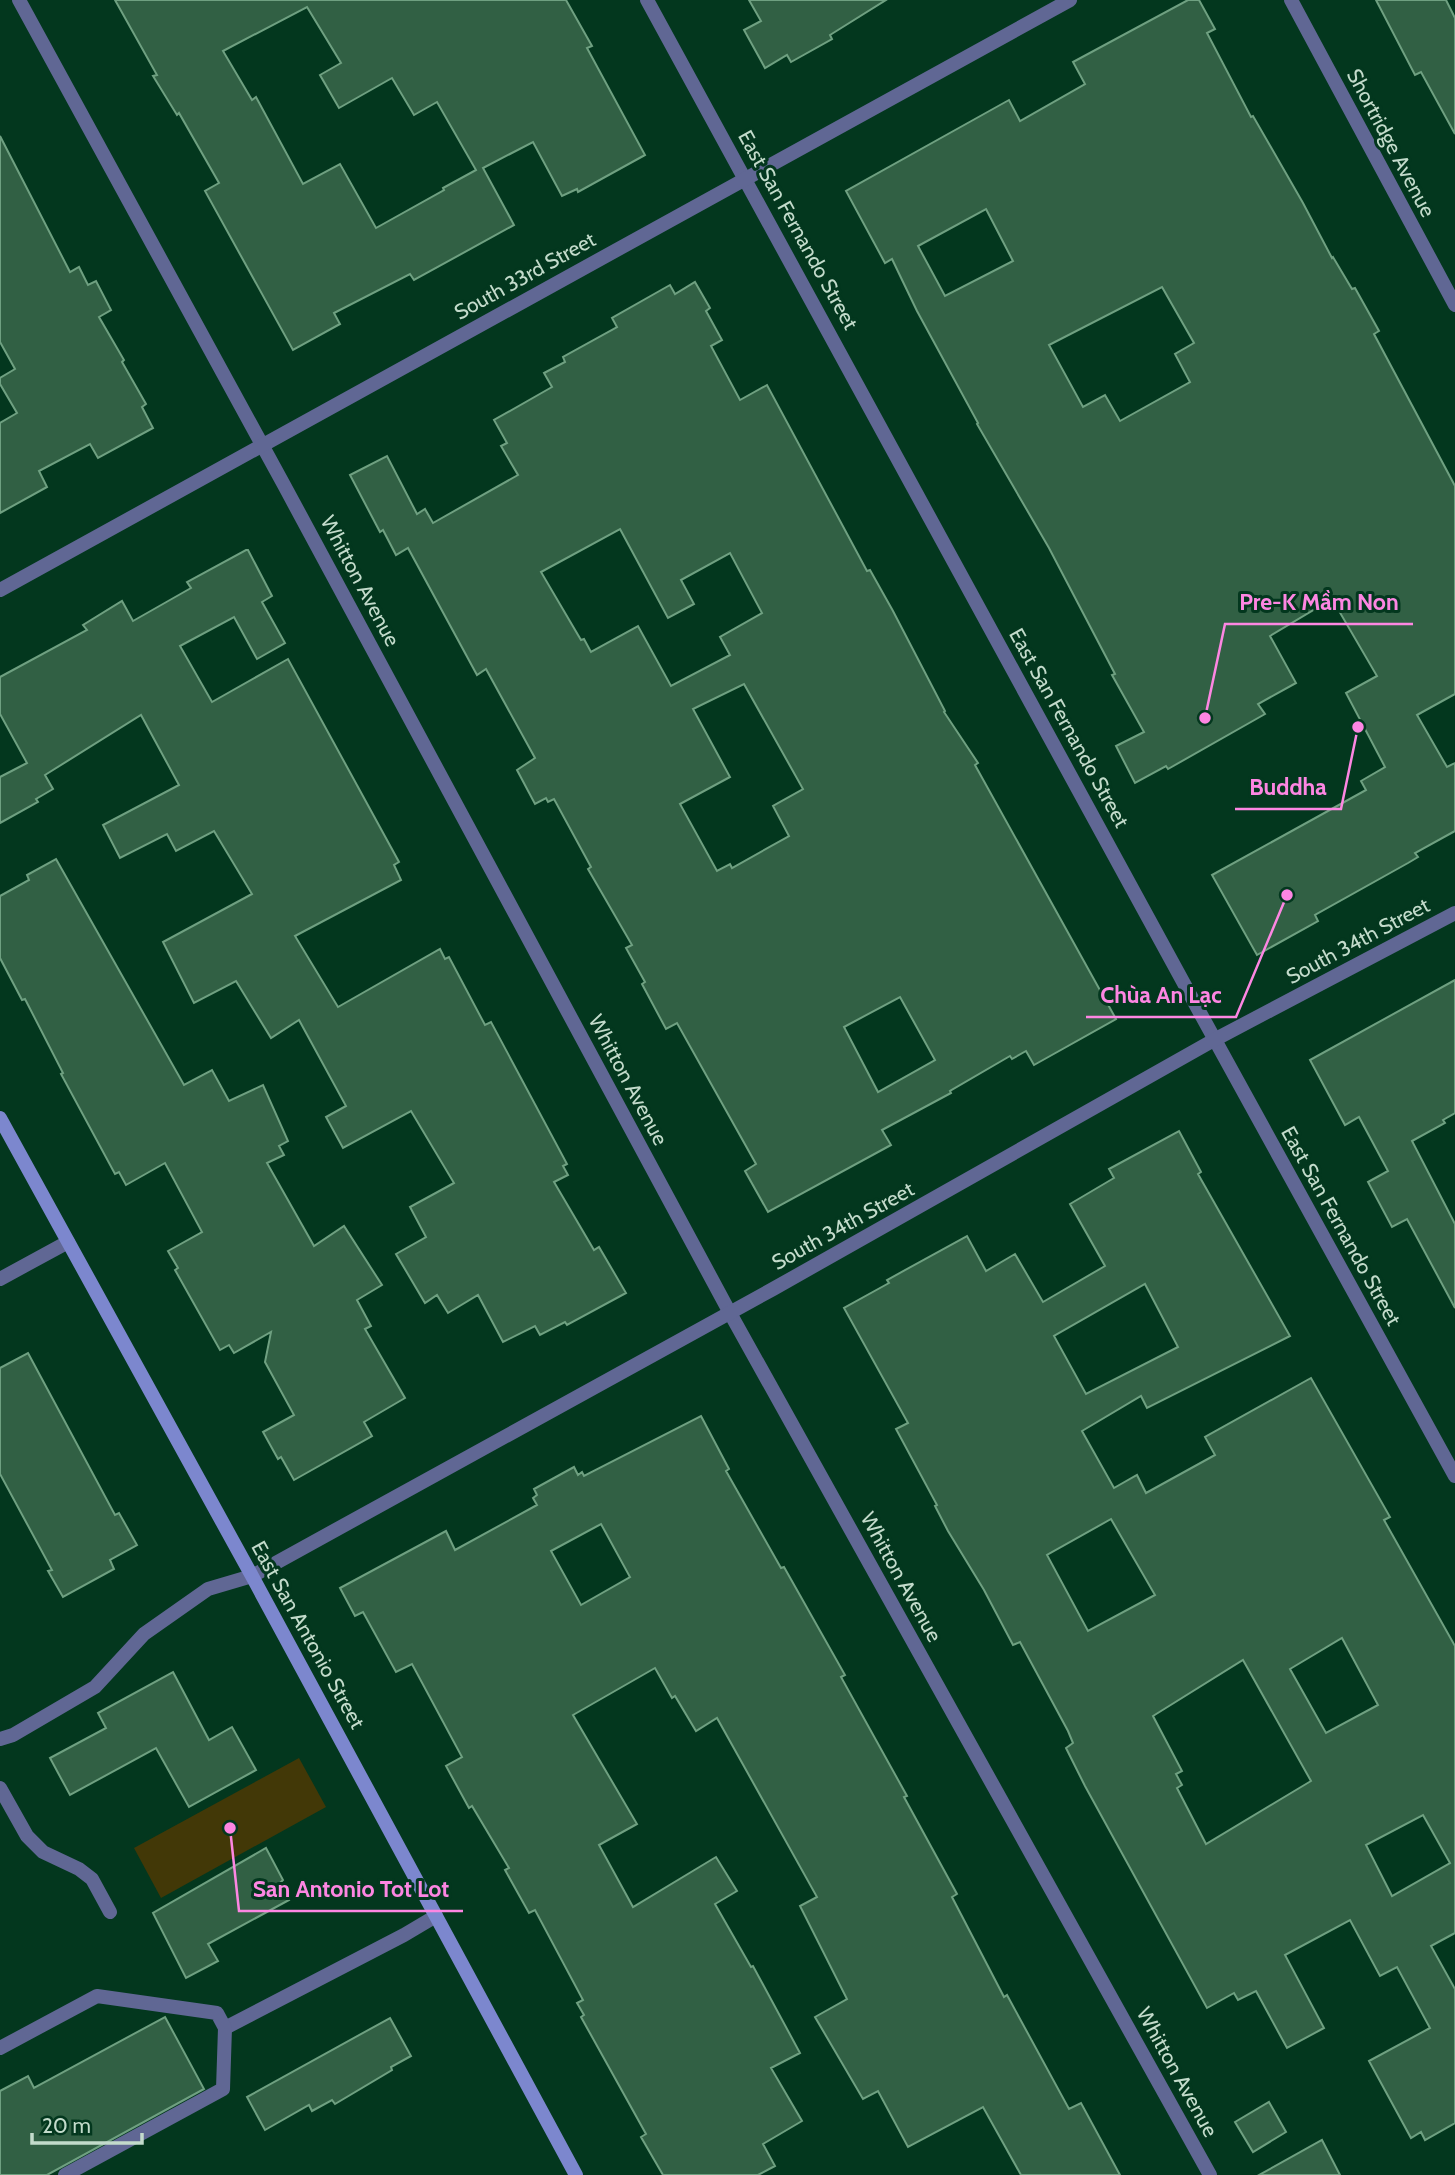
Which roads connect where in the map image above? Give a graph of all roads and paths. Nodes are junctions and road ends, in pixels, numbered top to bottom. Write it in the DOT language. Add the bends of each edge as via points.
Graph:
graph roads {
  1 [pos="19,0"];
  2 [pos="647,0"];
  3 [pos="1070,0"];
  4 [pos="1291,0"];
  5 [pos="746,177"];
  6 [pos="1455,305"];
  7 [pos="263,446"];
  8 [pos="0,590"];
  9 [pos="1455,913"];
  10 [pos="1214,1040"];
  11 [pos="0,1118"];
  12 [pos="68,1242"];
  13 [pos="0,1279"];
  14 [pos="730,1313"];
  15 [pos="1455,1476"];
  16 [pos="252,1576"];
  17 [pos="0,1739"];
  18 [pos="0,1788"];
  19 [pos="110,1912"];
  20 [pos="436,1916"];
  21 [pos="225,2028"];
  22 [pos="0,2048"];
  23 [pos="65,2175"];
  24 [pos="576,2175"];
  25 [pos="1210,2175"];
  1 -- 7 [label="street, Whitton Avenue"];
  2 -- 5 [label="street, East San Fernando Street"];
  3 -- 5 [label="street, South 33rd Street"];
  4 -- 6 [label="street, Shortridge Avenue"];
  5 -- 7 [label="street, South 33rd Street"];
  5 -- 10 [label="street, East San Fernando Street"];
  7 -- 8 [label="street, South 33rd Street"];
  7 -- 14 [label="street, Whitton Avenue"];
  9 -- 10 [label="street, South 34th Street"];
  10 -- 14 [label="street, South 34th Street"];
  10 -- 15 [label="street, East San Fernando Street"];
  11 -- 12 [label="street, East San Antonio Street"];
  12 -- 13 [label="street"];
  12 -- 16 [label="street, East San Antonio Street"];
  14 -- 16 [label="street, South 34th Street"];
  14 -- 25 [label="street, Whitton Avenue"];
  16 -- 17 [label="street, South 34th Street" via="208,1589 145,1634 95,1687"];
  16 -- 20 [label="street, East San Antonio Street"];
  18 -- 19 [label="street" via="27,1836 43,1852 92,1879"];
  20 -- 21 [label="street"];
  20 -- 24 [label="street, East San Antonio Street"];
  21 -- 22 [label="street" via="217,2012 97,1996"];
  21 -- 23 [label="street" via="223,2089"];
}
